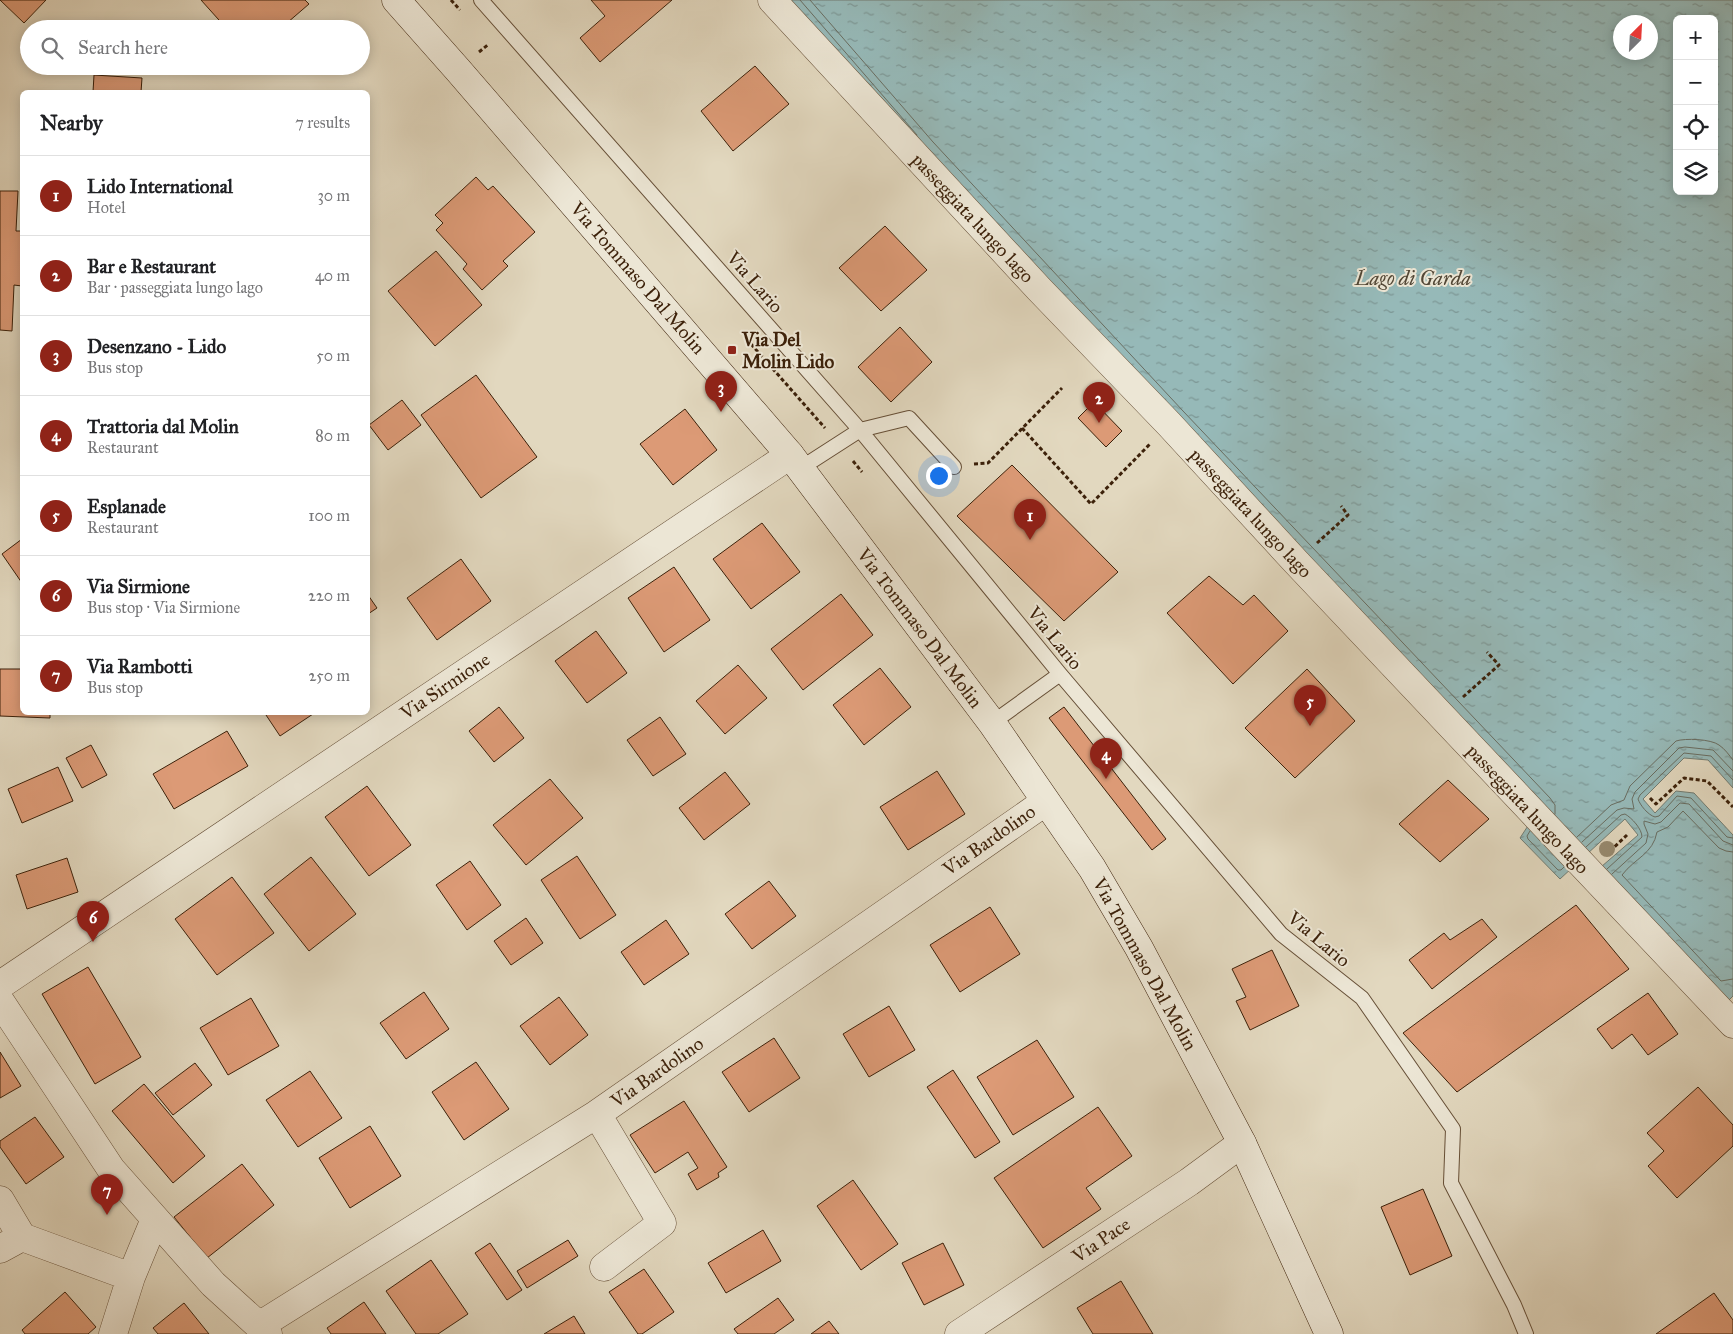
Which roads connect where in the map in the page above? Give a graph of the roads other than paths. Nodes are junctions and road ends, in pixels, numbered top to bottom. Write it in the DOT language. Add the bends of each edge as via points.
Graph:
graph roads {
  1 [pos="396,0"];
  2 [pos="481,0"];
  3 [pos="772,0"];
  4 [pos="860,430"];
  5 [pos="796,461"];
  6 [pos="954,467"];
  7 [pos="1060,674"];
  8 [pos="992,723"];
  9 [pos="1045,802"];
  10 [pos="0,985"];
  11 [pos="0,1001"];
  12 [pos="1733,1024"];
  13 [pos="597,1114"];
  14 [pos="1242,1143"];
  15 [pos="0,1200"];
  16 [pos="155,1218"];
  17 [pos="11,1243"];
  18 [pos="604,1267"];
  19 [pos="130,1277"];
  20 [pos="263,1330"];
  21 [pos="113,1334"];
  22 [pos="959,1334"];
  23 [pos="1329,1334"];
  24 [pos="1526,1334"];
  1 -- 5 [label="street, Via Tommaso Dal Molin"];
  2 -- 4 [label="lane, Via Lario"];
  3 -- 12 [label="street, passeggiata lungo lago" via="1039,289 1170,424 1296,562"];
  4 -- 5 [label="lane" via="838,444"];
  4 -- 6 [label="lane" via="909,418"];
  4 -- 7 [label="lane, Via Lario"];
  5 -- 8 [label="street, Via Tommaso Dal Molin"];
  5 -- 10 [label="street, Via Sirmione"];
  7 -- 8 [label="lane"];
  7 -- 24 [label="lane, Via Lario" via="1281,934 1362,998 1453,1129 1451,1183"];
  8 -- 9 [label="street, Via Tommaso Dal Molin"];
  9 -- 13 [label="street, Via Bardolino"];
  9 -- 14 [label="street, Via Tommaso Dal Molin" via="1092,868 1139,948"];
  11 -- 16 [label="street" via="111,1169"];
  13 -- 18 [label="street" via="662,1223"];
  13 -- 20 [label="street, Via Bardolino"];
  14 -- 22 [label="street, Via Pace" via="1189,1182"];
  14 -- 23 [label="street, Via Tommaso Dal Molin"];
  15 -- 17 [label="street"];
  16 -- 19 [label="street"];
  16 -- 20 [label="street" via="213,1284"];
  17 -- 19 [label="street"];
  19 -- 21 [label="street"];
}
